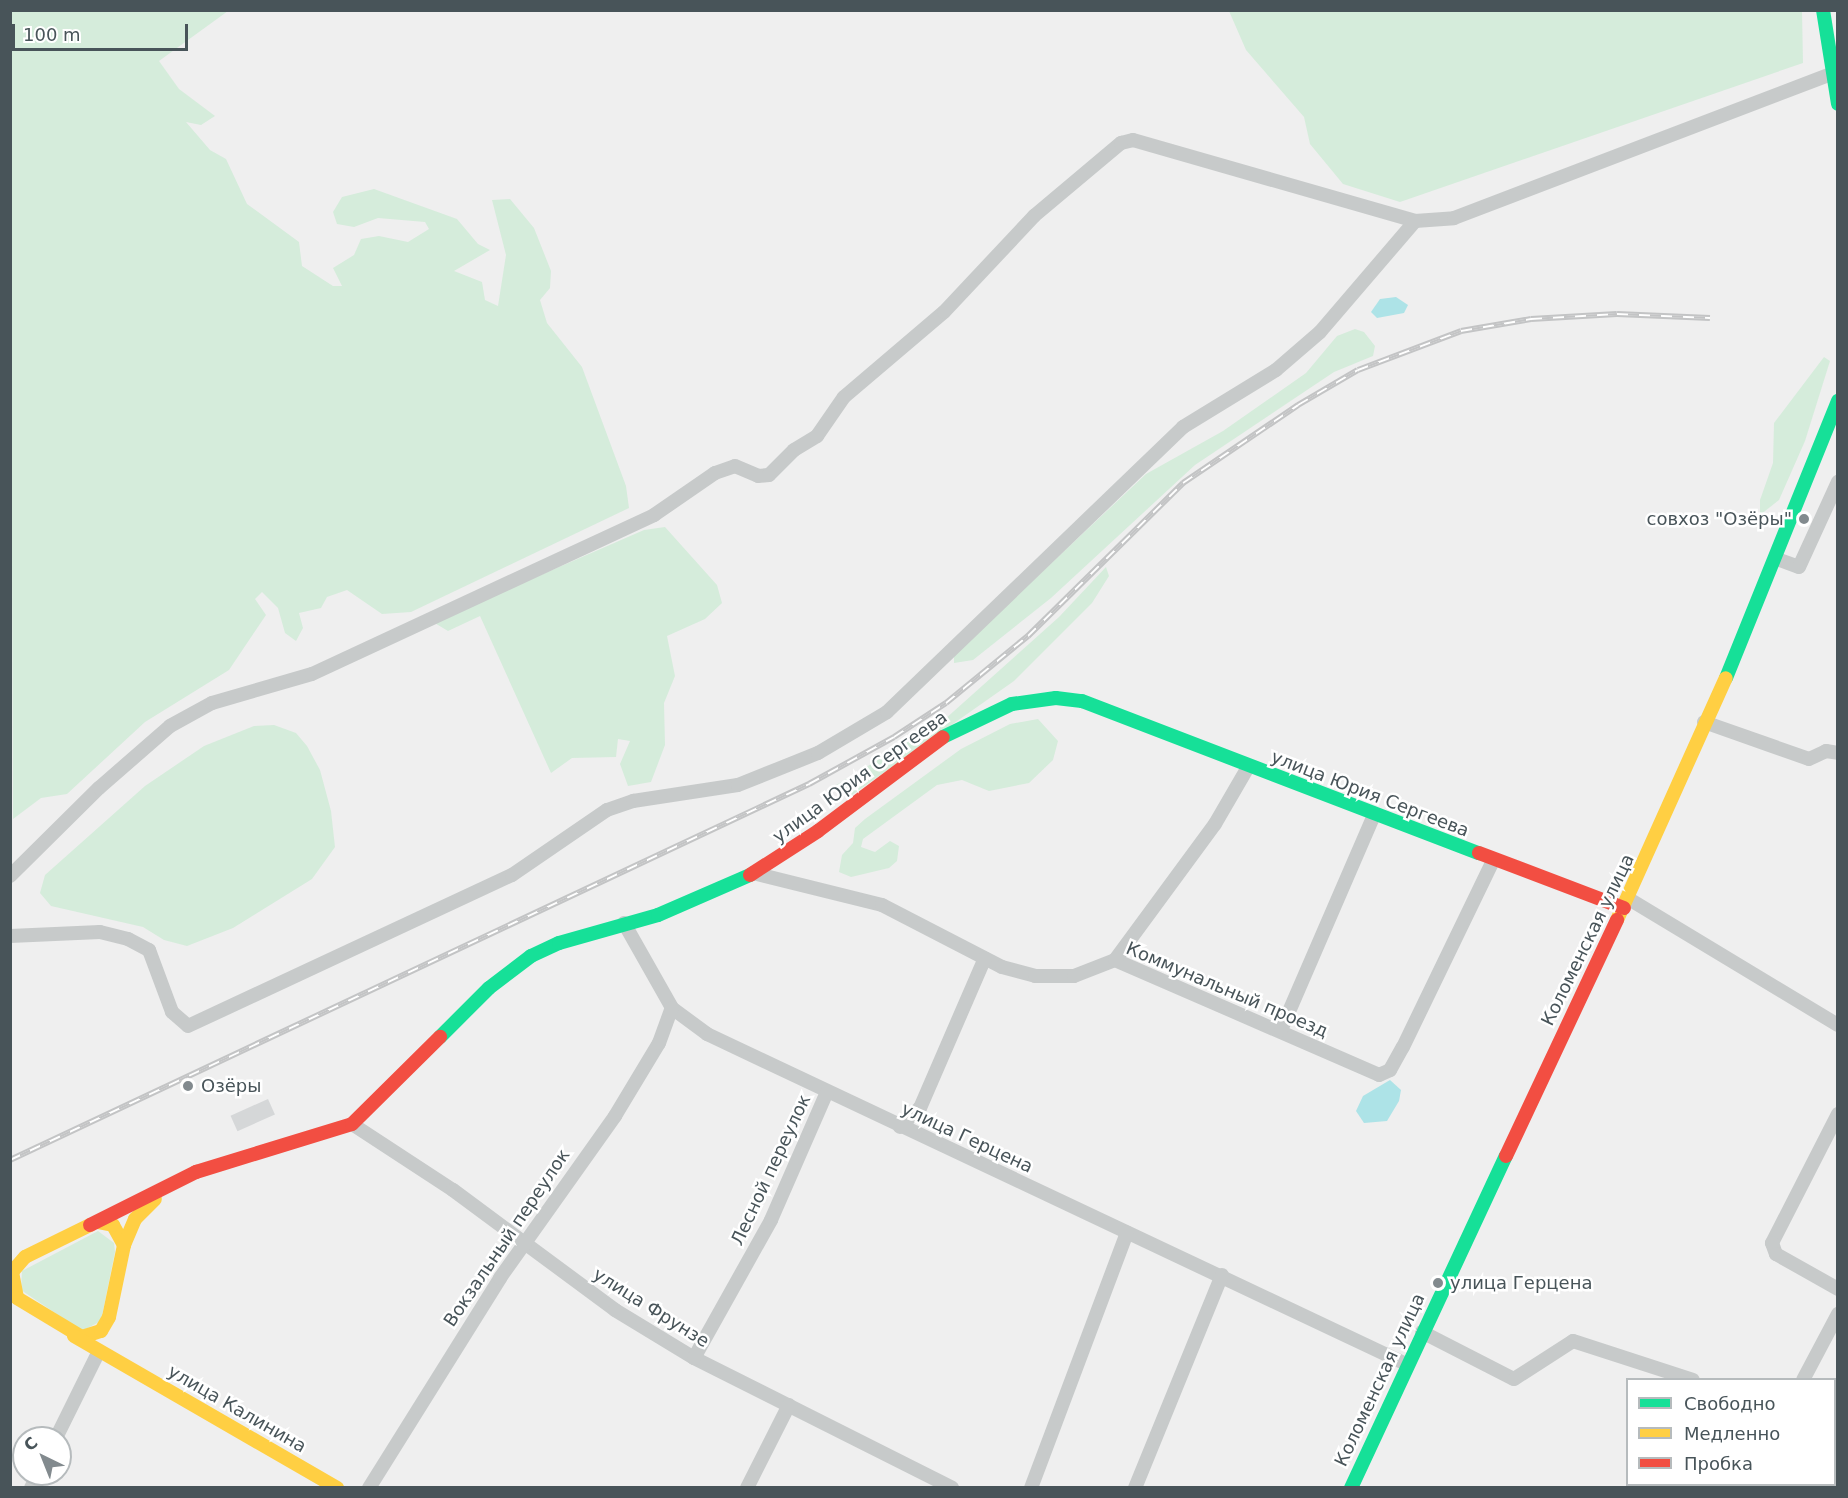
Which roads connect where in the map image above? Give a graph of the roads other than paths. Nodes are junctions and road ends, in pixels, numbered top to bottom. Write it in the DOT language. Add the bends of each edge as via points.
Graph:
graph roads {
  1 [pos="1823,10"];
  2 [pos="1831,74"];
  3 [pos="1838,104"];
  4 [pos="1415,221"];
  5 [pos="1838,401"];
  6 [pos="1838,482"];
  7 [pos="1777,559"];
  8 [pos="1704,722"];
  9 [pos="1838,753"];
  10 [pos="1248,767"];
  11 [pos="1374,815"];
  12 [pos="1493,861"];
  13 [pos="753,873"];
  14 [pos="10,876"];
  15 [pos="1627,904"];
  16 [pos="624,923"];
  17 [pos="10,936"];
  18 [pos="984,958"];
  19 [pos="1115,960"];
  20 [pos="672,1008"];
  21 [pos="1838,1024"];
  22 [pos="1281,1030"];
  23 [pos="827,1092"];
  24 [pos="1838,1114"];
  25 [pos="351,1124"];
  26 [pos="900,1127"];
  27 [pos="171,1184"];
  28 [pos="97,1222"];
  29 [pos="1127,1232"];
  30 [pos="124,1245"];
  31 [pos="526,1245"];
  32 [pos="25,1257"];
  33 [pos="10,1265"];
  34 [pos="1222,1275"];
  35 [pos="1838,1289"];
  36 [pos="1838,1314"];
  37 [pos="109,1317"];
  38 [pos="1422,1332"];
  39 [pos="72,1334"];
  40 [pos="99,1351"];
  41 [pos="694,1358"];
  42 [pos="118,1361"];
  43 [pos="1406,1364"];
  44 [pos="1687,1378"];
  45 [pos="1804,1378"];
  46 [pos="789,1405"];
  47 [pos="62,1426"];
  48 [pos="337,1488"];
  49 [pos="369,1488"];
  50 [pos="747,1488"];
  51 [pos="952,1488"];
  52 [pos="1031,1488"];
  53 [pos="1135,1488"];
  54 [pos="1351,1488"];
  1 -- 2 [label="street"];
  2 -- 3 [label="street"];
  2 -- 4 [label="street" via="1454,218"];
  4 -- 14 [label="street" via="1132,140 1121,143 1034,216 944,312 844,397 818,436 783,459 770,475 758,477 735,466 715,473 654,515 312,674 212,703 170,726 99,788"];
  4 -- 17 [label="street, улица Юрия Сергеева" via="1320,332 1276,370 1183,427 887,712 818,753 738,785 633,801 608,810 512,875 188,1026 172,1012 149,950 128,939 100,932"];
  5 -- 7 [label="street, Коломенская улица"];
  6 -- 7 [label="street" via="1799,567"];
  7 -- 8 [label="street, Коломенская улица"];
  8 -- 9 [label="street" via="1809,759 1826,751"];
  8 -- 15 [label="street, Коломенская улица"];
  10 -- 11 [label="street, улица Юрия Сергеева"];
  10 -- 13 [label="street, улица Юрия Сергеева" via="1082,701 1056,698 1012,704 973,719 929,745 818,831"];
  10 -- 19 [label="street" via="1215,824"];
  11 -- 12 [label="street, улица Юрия Сергеева"];
  11 -- 22 [label="street"];
  12 -- 15 [label="street, улица Юрия Сергеева"];
  12 -- 22 [label="street, Коммунальный проезд" via="1390,1070 1380,1075"];
  13 -- 16 [label="street, улица Юрия Сергеева" via="658,915"];
  13 -- 18 [label="street, Коммунальный проезд" via="882,905"];
  15 -- 21 [label="street, улица Юрия Сергеева"];
  15 -- 38 [label="street, Коломенская улица"];
  16 -- 20 [label="street, улица Герцена"];
  16 -- 25 [label="street, улица Юрия Сергеева" via="559,943 512,968"];
  18 -- 19 [label="street, Коммунальный проезд" via="1002,967 1055,979"];
  18 -- 26 [label="street" via="920,1108"];
  19 -- 22 [label="street, Коммунальный проезд"];
  20 -- 23 [label="street, улица Герцена" via="706,1034"];
  20 -- 31 [label="street, Вокзальный переулок" via="659,1043 615,1116"];
  23 -- 26 [label="street, улица Герцена"];
  23 -- 41 [label="street, Лесной переулок" via="771,1220"];
  24 -- 35 [label="street" via="1772,1243 1776,1254"];
  25 -- 27 [label="street, улица Юрия Сергеева" via="262,1149"];
  25 -- 31 [label="street, улица Фрунзе" via="453,1190"];
  26 -- 29 [label="street, улица Герцена"];
  27 -- 28 [label="street, улица Юрия Сергеева"];
  27 -- 30 [label="street" via="135,1219"];
  28 -- 30 [label="street" via="112,1225"];
  28 -- 32 [label="street"];
  29 -- 34 [label="street, улица Герцена"];
  29 -- 52 [label="street"];
  30 -- 37 [label="street"];
  31 -- 41 [label="street, улица Фрунзе" via="604,1303"];
  31 -- 49 [label="street, Вокзальный переулок" via="500,1278"];
  32 -- 33 [label="street"];
  32 -- 39 [label="street" via="12,1272 17,1298"];
  34 -- 43 [label="street, улица Герцена"];
  34 -- 53 [label="street"];
  36 -- 45 [label="street"];
  37 -- 39 [label="street" via="94,1335"];
  37 -- 42 [label="street" via="106,1344"];
  38 -- 43 [label="street, Коломенская улица"];
  38 -- 44 [label="street" via="1514,1379 1573,1341"];
  39 -- 40 [label="street, улица Калинина"];
  40 -- 42 [label="street, улица Калинина"];
  40 -- 47 [label="street"];
  41 -- 46 [label="street, улица Фрунзе"];
  42 -- 48 [label="street, улица Калинина"];
  43 -- 54 [label="street, Коломенская улица"];
  46 -- 50 [label="street"];
  46 -- 51 [label="street, улица Фрунзе"];
}
